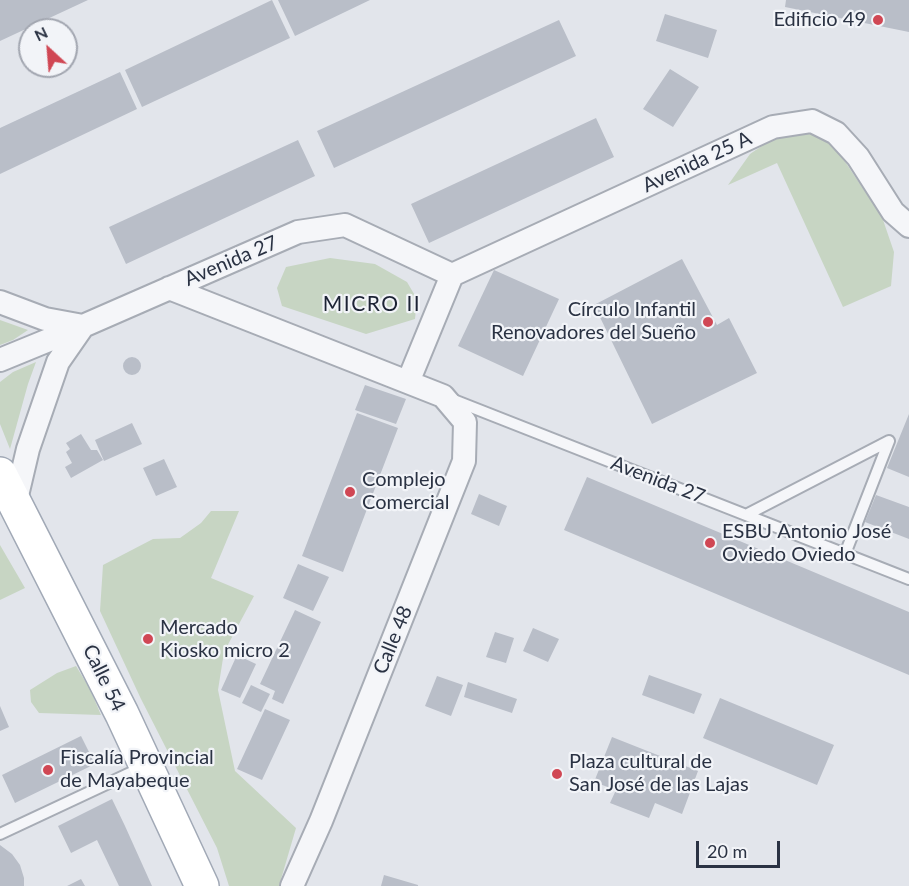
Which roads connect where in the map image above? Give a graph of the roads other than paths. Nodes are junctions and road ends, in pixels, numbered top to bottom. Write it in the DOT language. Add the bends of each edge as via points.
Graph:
graph roads {
  1 [pos="909,226"];
  2 [pos="452,275"];
  3 [pos="169,288"];
  4 [pos="0,303"];
  5 [pos="83,326"];
  6 [pos="0,360"];
  7 [pos="408,382"];
  8 [pos="443,396"];
  9 [pos="0,474"];
  10 [pos="15,504"];
  11 [pos="746,515"];
  12 [pos="845,554"];
  13 [pos="909,579"];
  14 [pos="146,765"];
  15 [pos="0,834"];
  16 [pos="202,886"];
  17 [pos="292,886"];
  1 -- 2 [label="street, Avenida 25 A" via="893,212 858,157 836,134 813,121 773,127"];
  2 -- 3 [label="street, Avenida 27" via="345,225 298,232"];
  2 -- 7 [label="street"];
  3 -- 5 [label="street, Avenida 27"];
  3 -- 7 [label="street, Avenida 27"];
  4 -- 5 [label="street" via="45,319"];
  5 -- 6 [label="street, Avenida 27"];
  5 -- 10 [label="street" via="58,362 28,449"];
  7 -- 8 [label="street, Avenida 27"];
  8 -- 11 [label="lane, Avenida 27"];
  8 -- 17 [label="street, Calle 48" via="465,422 464,461"];
  9 -- 10 [label="main road, Calle 54"];
  10 -- 14 [label="main road, Calle 54"];
  11 -- 12 [label="lane, Avenida 27"];
  11 -- 12 [label="lane" via="889,441"];
  12 -- 13 [label="lane, Avenida 27"];
  14 -- 15 [label="lane"];
  14 -- 16 [label="main road, Calle 54"];
}
